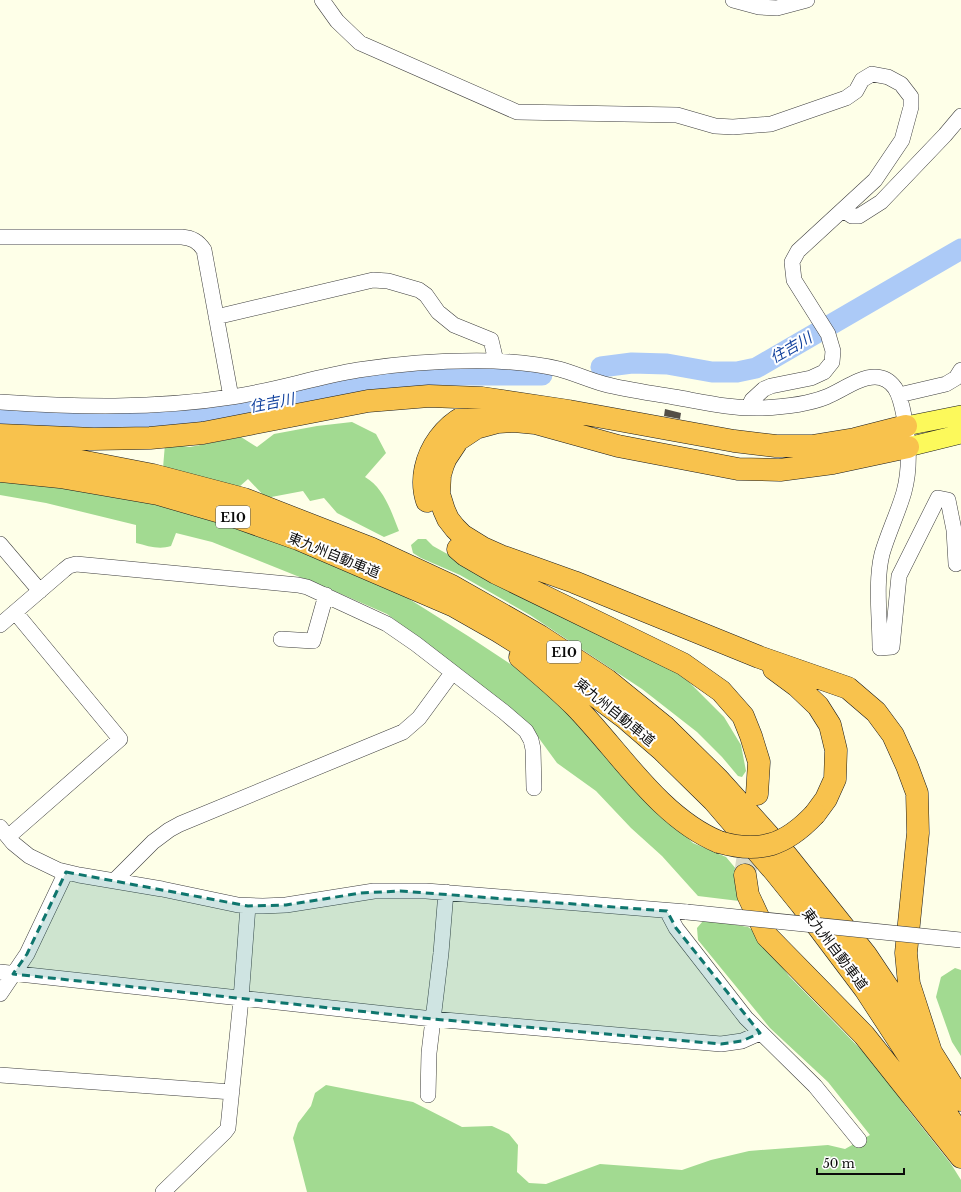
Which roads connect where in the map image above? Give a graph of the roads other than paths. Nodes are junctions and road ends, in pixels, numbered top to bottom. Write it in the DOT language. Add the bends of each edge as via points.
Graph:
graph roads {
  1 [pos="322,0"];
  2 [pos="733,0"];
  3 [pos="807,0"];
  4 [pos="961,116"];
  5 [pos="843,210"];
  6 [pos="0,237"];
  7 [pos="216,317"];
  8 [pos="496,361"];
  9 [pos="961,370"];
  10 [pos="899,395"];
  11 [pos="231,397"];
  12 [pos="0,402"];
  13 [pos="748,408"];
  14 [pos="569,411"];
  15 [pos="961,415"];
  16 [pos="0,434"];
  17 [pos="961,434"];
  18 [pos="907,436"];
  19 [pos="0,452"];
  20 [pos="0,471"];
  21 [pos="0,544"];
  22 [pos="956,564"];
  23 [pos="40,591"];
  24 [pos="326,595"];
  25 [pos="454,606"];
  26 [pos="15,612"];
  27 [pos="0,625"];
  28 [pos="281,639"];
  29 [pos="759,657"];
  30 [pos="452,672"];
  31 [pos="534,788"];
  32 [pos="758,794"];
  33 [pos="4,832"];
  34 [pos="66,872"];
  35 [pos="745,875"];
  36 [pos="114,881"];
  37 [pos="446,892"];
  38 [pos="248,906"];
  39 [pos="667,911"];
  40 [pos="961,940"];
  41 [pos="6,973"];
  42 [pos="0,994"];
  43 [pos="241,998"];
  44 [pos="433,1019"];
  45 [pos="760,1033"];
  46 [pos="931,1052"];
  47 [pos="0,1075"];
  48 [pos="232,1092"];
  49 [pos="428,1095"];
  50 [pos="961,1100"];
  51 [pos="961,1136"];
  52 [pos="859,1140"];
  53 [pos="961,1157"];
  54 [pos="163,1192"];
  1 -- 5 [label="street" via="337,21 360,43 518,112 677,116 715,126 733,127 771,124 846,98 856,91 862,80 872,74 888,77 901,84 911,97 902,140 874,180"];
  2 -- 3 [label="street" via="759,7 777,8"];
  4 -- 5 [label="street" via="880,202 859,216 852,216"];
  5 -- 13 [label="street" via="798,251 792,262 794,280 824,328 833,351 832,362 824,372 811,378 764,389 752,400"];
  6 -- 7 [label="street" via="191,238 204,250"];
  7 -- 8 [label="street" via="374,280 388,281 419,290 426,295 438,312 454,325 491,340"];
  7 -- 11 [label="street"];
  8 -- 11 [label="street" via="438,362 357,370"];
  8 -- 13 [label="street" via="536,365 624,388 723,406"];
  9 -- 10 [label="street" via="956,378 946,384"];
  10 -- 13 [label="street" via="888,381 874,377 816,401"];
  10 -- 18 [label="street"];
  11 -- 12 [label="street" via="132,405"];
  14 -- 16 [label="highway" via="482,398 429,396 368,401 196,434 94,439"];
  14 -- 18 [label="highway" via="776,446 812,446 855,439"];
  14 -- 32 [label="highway" via="487,408 464,416 446,429 431,450 424,471 425,495 434,525 465,555 683,664 721,691 743,716 751,736 759,762"];
  15 -- 18 [label="main road"];
  17 -- 18 [label="main road"];
  18 -- 22 [label="street" via="904,490 882,554 879,581 880,648 892,647 899,576 938,498 948,500 954,530"];
  18 -- 29 [label="highway" via="833,463 780,470 738,468 618,446 535,423 514,421 476,428 458,440 451,449 440,476 439,494 448,519 473,543"];
  19 -- 46 [label="highway, 東九州自動車道 / E10" via="60,457 153,475 244,499 401,562 452,586 547,640 607,680 665,727 718,779 787,856 862,949"];
  20 -- 25 [label="highway, 東九州自動車道 / E10" via="60,477 158,494 226,514 298,539"];
  21 -- 23 [label="street"];
  23 -- 24 [label="street" via="69,566 83,564 298,585"];
  23 -- 26 [label="street"];
  24 -- 28 [label="street" via="313,641"];
  24 -- 30 [label="street" via="386,624"];
  25 -- 29 [label="highway, bridge" via="504,644 575,706 671,811 695,830 719,842 746,847 768,845 794,834 815,814 826,799 835,779 836,750 830,725 818,706 798,686"];
  25 -- 51 [label="highway, 東九州自動車道 / E10" via="534,653 592,692 662,750 714,801 802,904 834,946"];
  26 -- 27 [label="street"];
  26 -- 33 [label="street" via="120,739"];
  29 -- 46 [label="highway" via="848,688 876,712 893,735 907,766 917,793 918,833 906,953 909,984"];
  30 -- 31 [label="street" via="526,731 533,748"];
  30 -- 36 [label="street" via="419,718 403,732 180,824 153,842"];
  33 -- 34 [label="street" via="30,856"];
  34 -- 36 [label="street"];
  34 -- 41 [label="street" via="27,954"];
  35 -- 53 [label="highway" via="748,894 767,936 864,1035"];
  36 -- 38 [label="street"];
  37 -- 38 [label="street" via="374,891 286,905"];
  37 -- 39 [label="street"];
  37 -- 44 [label="street"];
  38 -- 43 [label="street"];
  39 -- 40 [label="street, bridge"];
  39 -- 45 [label="street" via="676,928"];
  41 -- 42 [label="street"];
  41 -- 43 [label="street"];
  43 -- 44 [label="street"];
  43 -- 48 [label="street"];
  44 -- 45 [label="street" via="721,1044 742,1041"];
  44 -- 49 [label="street"];
  45 -- 52 [label="street" via="815,1086"];
  46 -- 50 [label="highway, 東九州自動車道 / E10"];
  47 -- 48 [label="street"];
  48 -- 54 [label="street" via="228,1128"];
}
